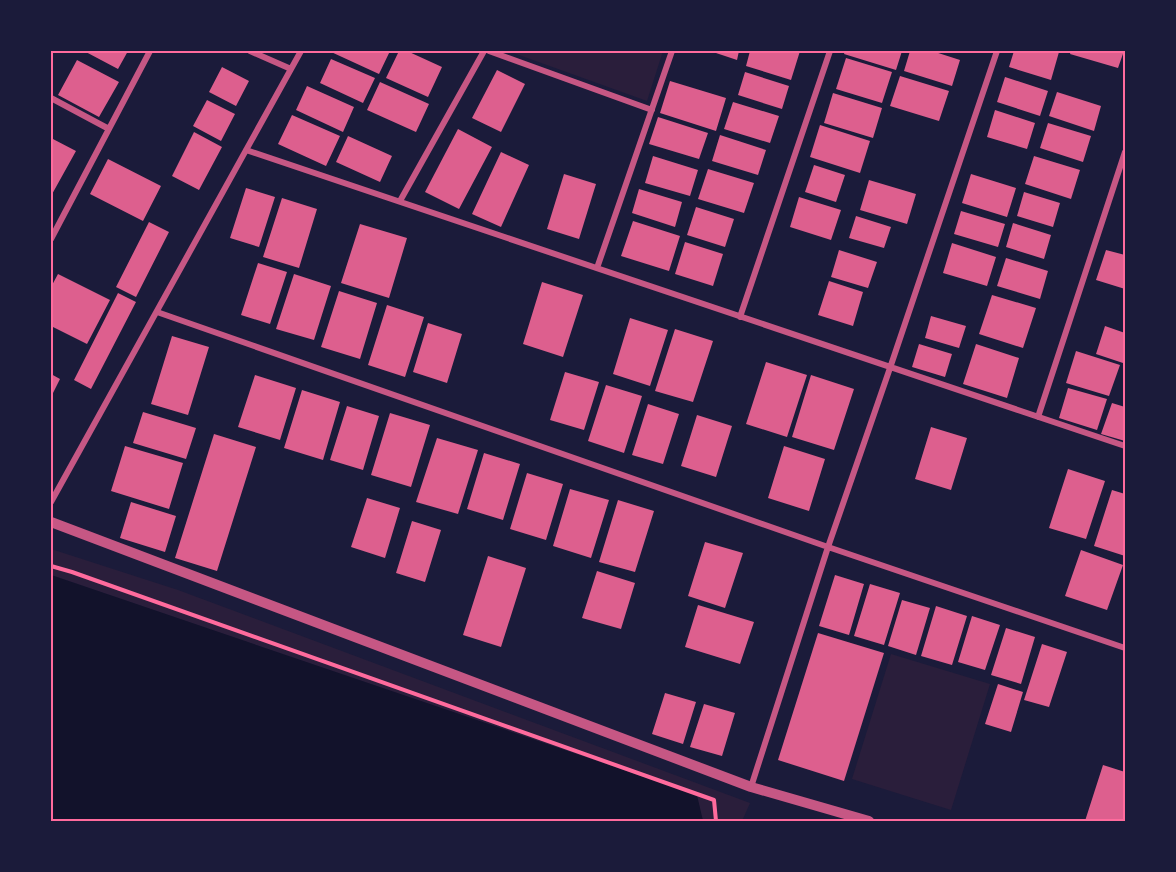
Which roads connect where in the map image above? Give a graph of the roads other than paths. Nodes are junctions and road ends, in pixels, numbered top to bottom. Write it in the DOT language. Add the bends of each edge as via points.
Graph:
graph roads {
  1 [pos="150,51"];
  2 [pos="249,51"];
  3 [pos="301,51"];
  4 [pos="484,51"];
  5 [pos="489,51"];
  6 [pos="672,51"];
  7 [pos="830,51"];
  8 [pos="997,51"];
  9 [pos="291,69"];
  10 [pos="51,98"];
  11 [pos="652,111"];
  12 [pos="109,129"];
  13 [pos="246,150"];
  14 [pos="1125,152"];
  15 [pos="400,201"];
  16 [pos="51,239"];
  17 [pos="597,268"];
  18 [pos="157,312"];
  19 [pos="740,316"];
  20 [pos="890,368"];
  21 [pos="1038,417"];
  22 [pos="1125,447"];
  23 [pos="51,502"];
  24 [pos="51,522"];
  25 [pos="828,547"];
  26 [pos="1125,648"];
  27 [pos="751,787"];
  28 [pos="869,821"];
  1 -- 12 [label="street"];
  2 -- 9 [label="street"];
  3 -- 9 [label="street"];
  4 -- 15 [label="street"];
  5 -- 11 [label="street"];
  6 -- 11 [label="street"];
  7 -- 19 [label="street"];
  8 -- 20 [label="street"];
  9 -- 13 [label="street"];
  10 -- 12 [label="street"];
  11 -- 17 [label="street"];
  12 -- 16 [label="street"];
  13 -- 15 [label="street"];
  13 -- 18 [label="street"];
  14 -- 21 [label="street"];
  15 -- 17 [label="street"];
  17 -- 19 [label="street"];
  18 -- 23 [label="street"];
  18 -- 25 [label="street"];
  19 -- 20 [label="street"];
  20 -- 21 [label="street"];
  20 -- 25 [label="street"];
  21 -- 22 [label="street"];
  24 -- 27 [label="street"];
  25 -- 26 [label="street"];
  25 -- 27 [label="street"];
  27 -- 28 [label="street"];
}
